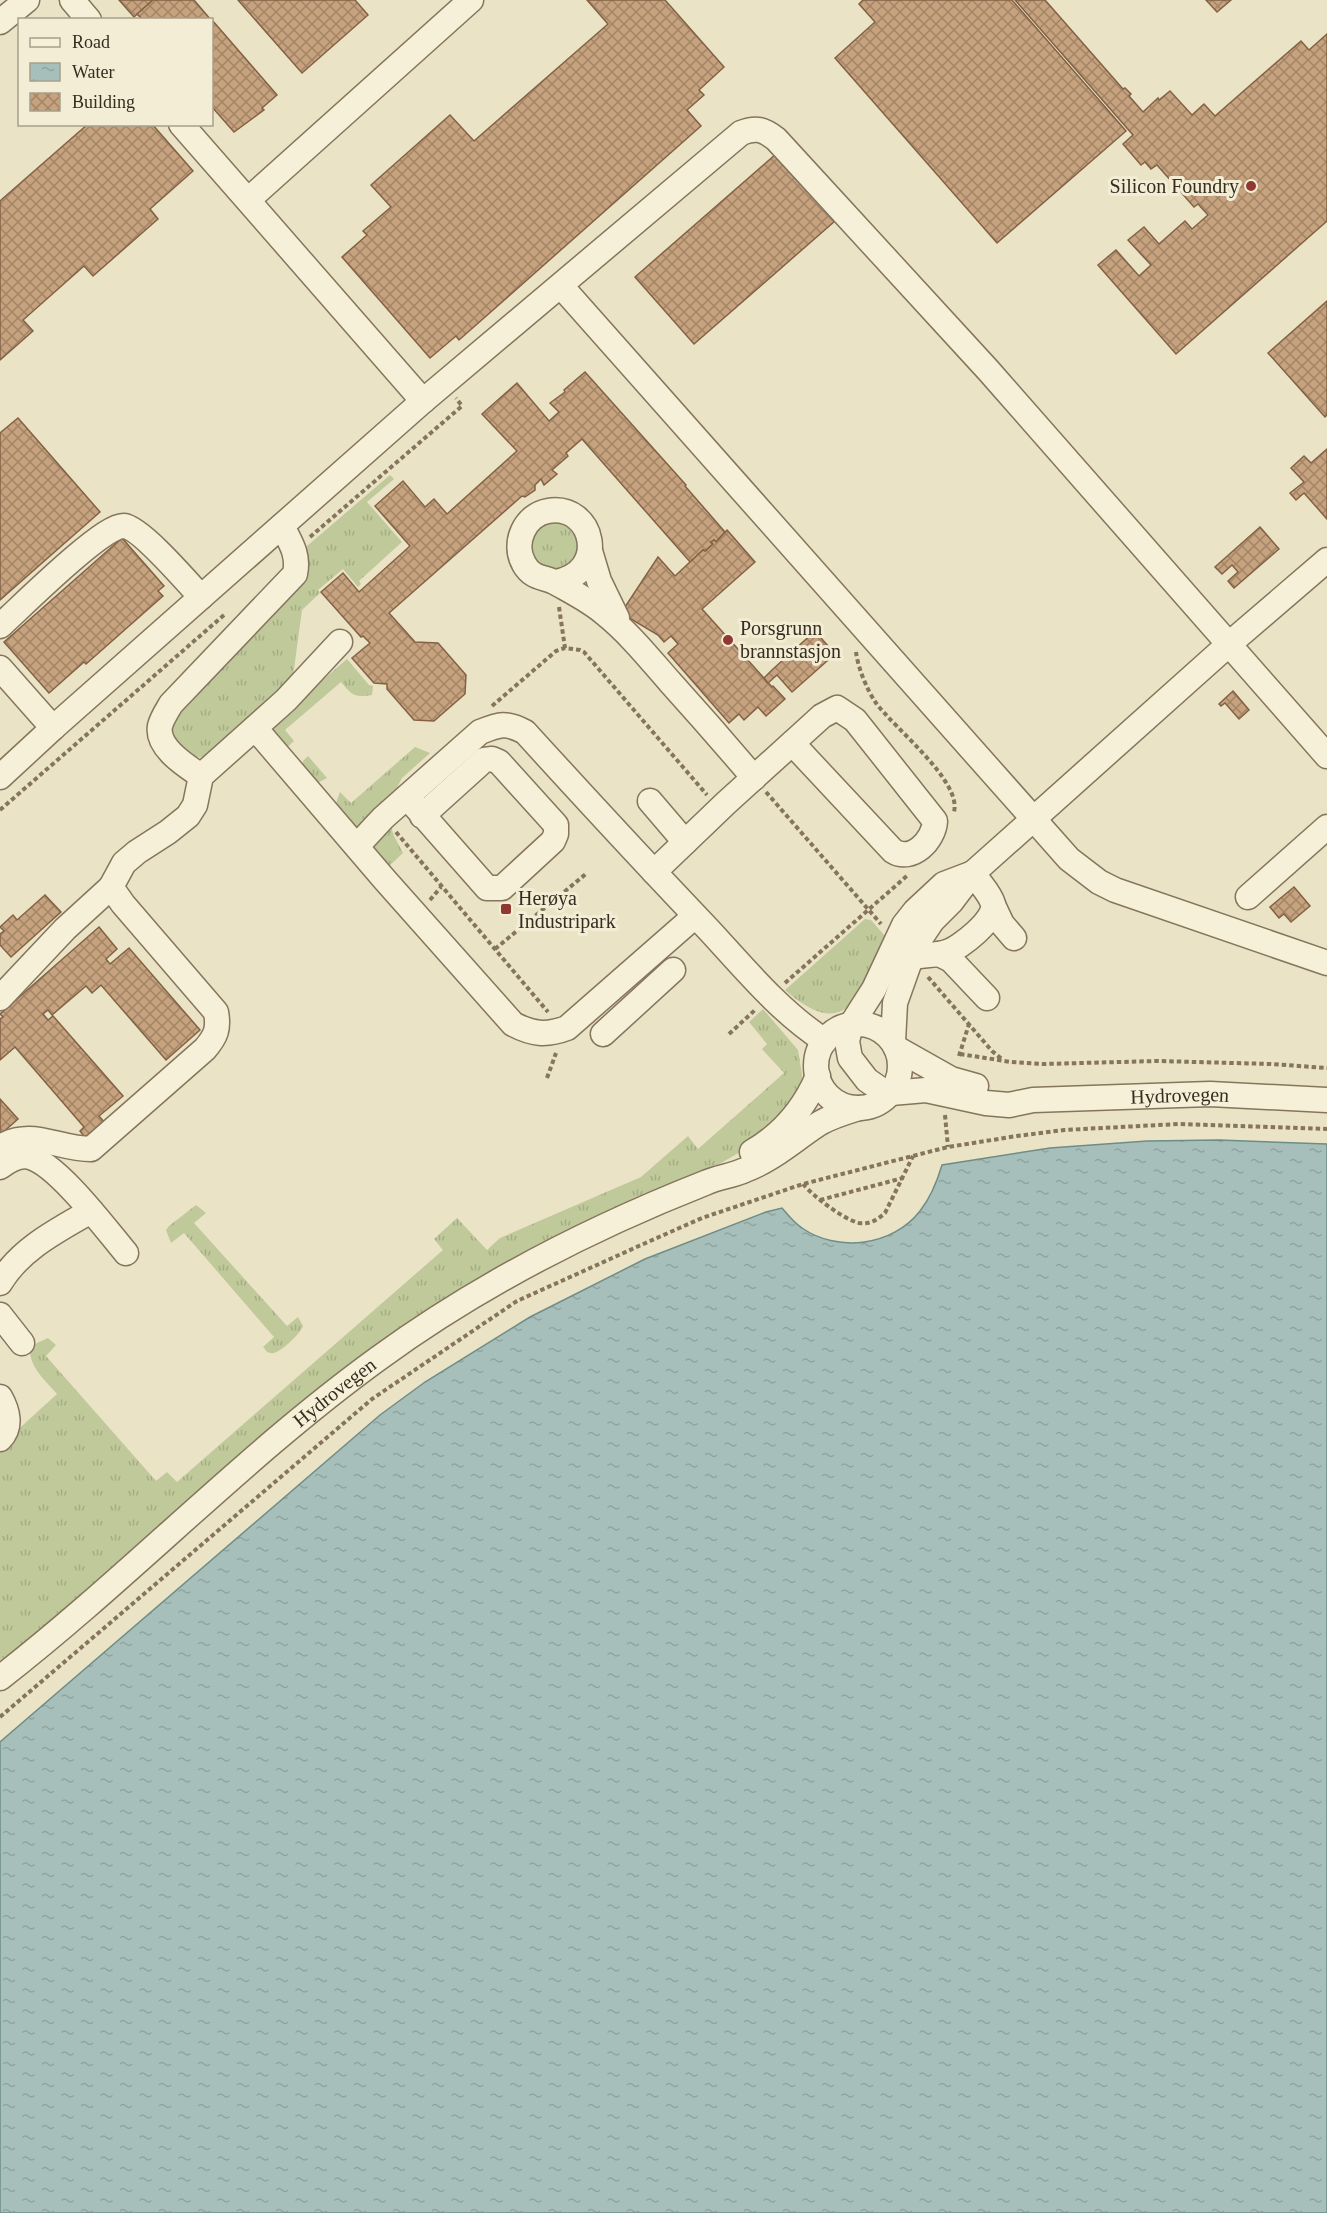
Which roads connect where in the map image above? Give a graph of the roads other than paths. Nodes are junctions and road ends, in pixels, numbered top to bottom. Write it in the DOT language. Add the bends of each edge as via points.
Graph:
graph roads {
  1 [pos="27,0"];
  2 [pos="72,0"];
  3 [pos="471,0"];
  4 [pos="87,18"];
  5 [pos="0,22"];
  6 [pos="183,126"];
  7 [pos="248,200"];
  8 [pos="561,286"];
  9 [pos="423,401"];
  10 [pos="282,526"];
  11 [pos="590,551"];
  12 [pos="1327,560"];
  13 [pos="555,582"];
  14 [pos="201,597"];
  15 [pos="0,626"];
  16 [pos="623,628"];
  17 [pos="340,642"];
  18 [pos="1228,645"];
  19 [pos="0,668"];
  20 [pos="53,728"];
  21 [pos="255,728"];
  22 [pos="792,744"];
  23 [pos="1327,756"];
  24 [pos="201,776"];
  25 [pos="0,777"];
  26 [pos="754,778"];
  27 [pos="406,797"];
  28 [pos="650,801"];
  29 [pos="422,816"];
  30 [pos="1033,819"];
  31 [pos="1327,826"];
  32 [pos="686,842"];
  33 [pos="357,846"];
  34 [pos="654,872"];
  35 [pos="973,873"];
  36 [pos="111,887"];
  37 [pos="1248,897"];
  38 [pos="994,907"];
  39 [pos="695,916"];
  40 [pos="1014,938"];
  41 [pos="923,961"];
  42 [pos="1327,963"];
  43 [pos="673,970"];
  44 [pos="0,998"];
  45 [pos="987,998"];
  46 [pos="851,1025"];
  47 [pos="603,1034"];
  48 [pos="825,1041"];
  49 [pos="895,1045"];
  50 [pos="818,1076"];
  51 [pos="891,1093"];
  52 [pos="1033,1100"];
  53 [pos="1327,1100"];
  54 [pos="859,1108"];
  55 [pos="0,1147"];
  56 [pos="0,1167"];
  57 [pos="715,1179"];
  58 [pos="91,1211"];
  59 [pos="126,1253"];
  60 [pos="0,1283"];
  61 [pos="0,1315"];
  62 [pos="22,1343"];
  63 [pos="0,1397"];
  64 [pos="0,1440"];
  65 [pos="0,1678"];
  1 -- 5 [label="street"];
  2 -- 4 [label="street"];
  3 -- 7 [label="street"];
  6 -- 7 [label="street"];
  7 -- 9 [label="street"];
  8 -- 9 [label="street"];
  8 -- 18 [label="street" via="741,133 752,128 764,130 988,370"];
  8 -- 30 [label="street"];
  9 -- 10 [label="street"];
  10 -- 14 [label="street"];
  10 -- 24 [label="street" via="295,550 295,574 178,696 161,721 161,740"];
  11 -- 13 [label="street" via="579,572"];
  11 -- 13 [label="street" via="590,537 575,516 564,511 535,516 519,539 523,564 540,579"];
  11 -- 16 [label="street" via="604,594"];
  12 -- 18 [label="street"];
  13 -- 16 [label="street" via="586,599"];
  14 -- 15 [label="street" via="147,541 123,525 93,542"];
  14 -- 20 [label="street"];
  16 -- 26 [label="street"];
  17 -- 21 [label="street"];
  18 -- 23 [label="street"];
  18 -- 30 [label="street"];
  19 -- 20 [label="street"];
  20 -- 25 [label="street"];
  21 -- 24 [label="street"];
  21 -- 33 [label="street"];
  22 -- 22 [label="street" via="822,716 837,708 844,711 935,820 931,836 909,855 893,851"];
  22 -- 26 [label="street"];
  24 -- 36 [label="street" via="195,805 188,816 124,863"];
  26 -- 32 [label="street"];
  27 -- 29 [label="street"];
  27 -- 33 [label="street"];
  27 -- 34 [label="street" via="480,732 499,724 513,725 525,732"];
  28 -- 32 [label="street"];
  29 -- 29 [label="street" via="487,888 494,889 502,888 556,834 556,825 492,759 484,760"];
  30 -- 35 [label="street"];
  30 -- 42 [label="street" via="1081,869 1115,890"];
  31 -- 37 [label="street"];
  32 -- 34 [label="street"];
  33 -- 39 [label="street" via="513,1024 535,1033 567,1028"];
  34 -- 39 [label="street"];
  35 -- 38 [label="street"];
  35 -- 41 [label="street" via="920,939"];
  35 -- 46 [label="street" via="944,884 915,911"];
  36 -- 44 [label="street"];
  36 -- 55 [label="street" via="216,1012 217,1036 91,1149 23,1137"];
  38 -- 40 [label="street"];
  38 -- 41 [label="street" via="993,914 974,934 950,951"];
  39 -- 48 [label="street" via="771,996"];
  41 -- 45 [label="street" via="951,960"];
  41 -- 49 [label="street" via="895,1003"];
  43 -- 47 [label="street"];
  46 -- 48 [label="street" via="836,1030"];
  46 -- 49 [label="street, Hydrovegen" via="867,1025 882,1031"];
  46 -- 51 [label="street" via="847,1041 850,1058 867,1080"];
  48 -- 50 [label="street, Hydrovegen" via="816,1064"];
  49 -- 51 [label="street" via="900,1071"];
  49 -- 52 [label="street, Hydrovegen" via="951,1079"];
  50 -- 54 [label="street" via="833,1099"];
  50 -- 57 [label="street, Hydrovegen" via="809,1097 790,1122"];
  51 -- 52 [label="street, Hydrovegen" via="926,1090 1009,1105"];
  51 -- 54 [label="street, Hydrovegen" via="882,1101"];
  52 -- 53 [label="street, Hydrovegen" via="1210,1094"];
  54 -- 57 [label="street, Hydrovegen" via="823,1122 762,1163"];
  56 -- 58 [label="street" via="23,1156 37,1160 52,1170"];
  57 -- 65 [label="street, Hydrovegen" via="530,1264 380,1357 260,1453"];
  58 -- 59 [label="street"];
  58 -- 60 [label="street" via="44,1239"];
  61 -- 62 [label="street"];
  63 -- 64 [label="street" via="8,1425"];
}
